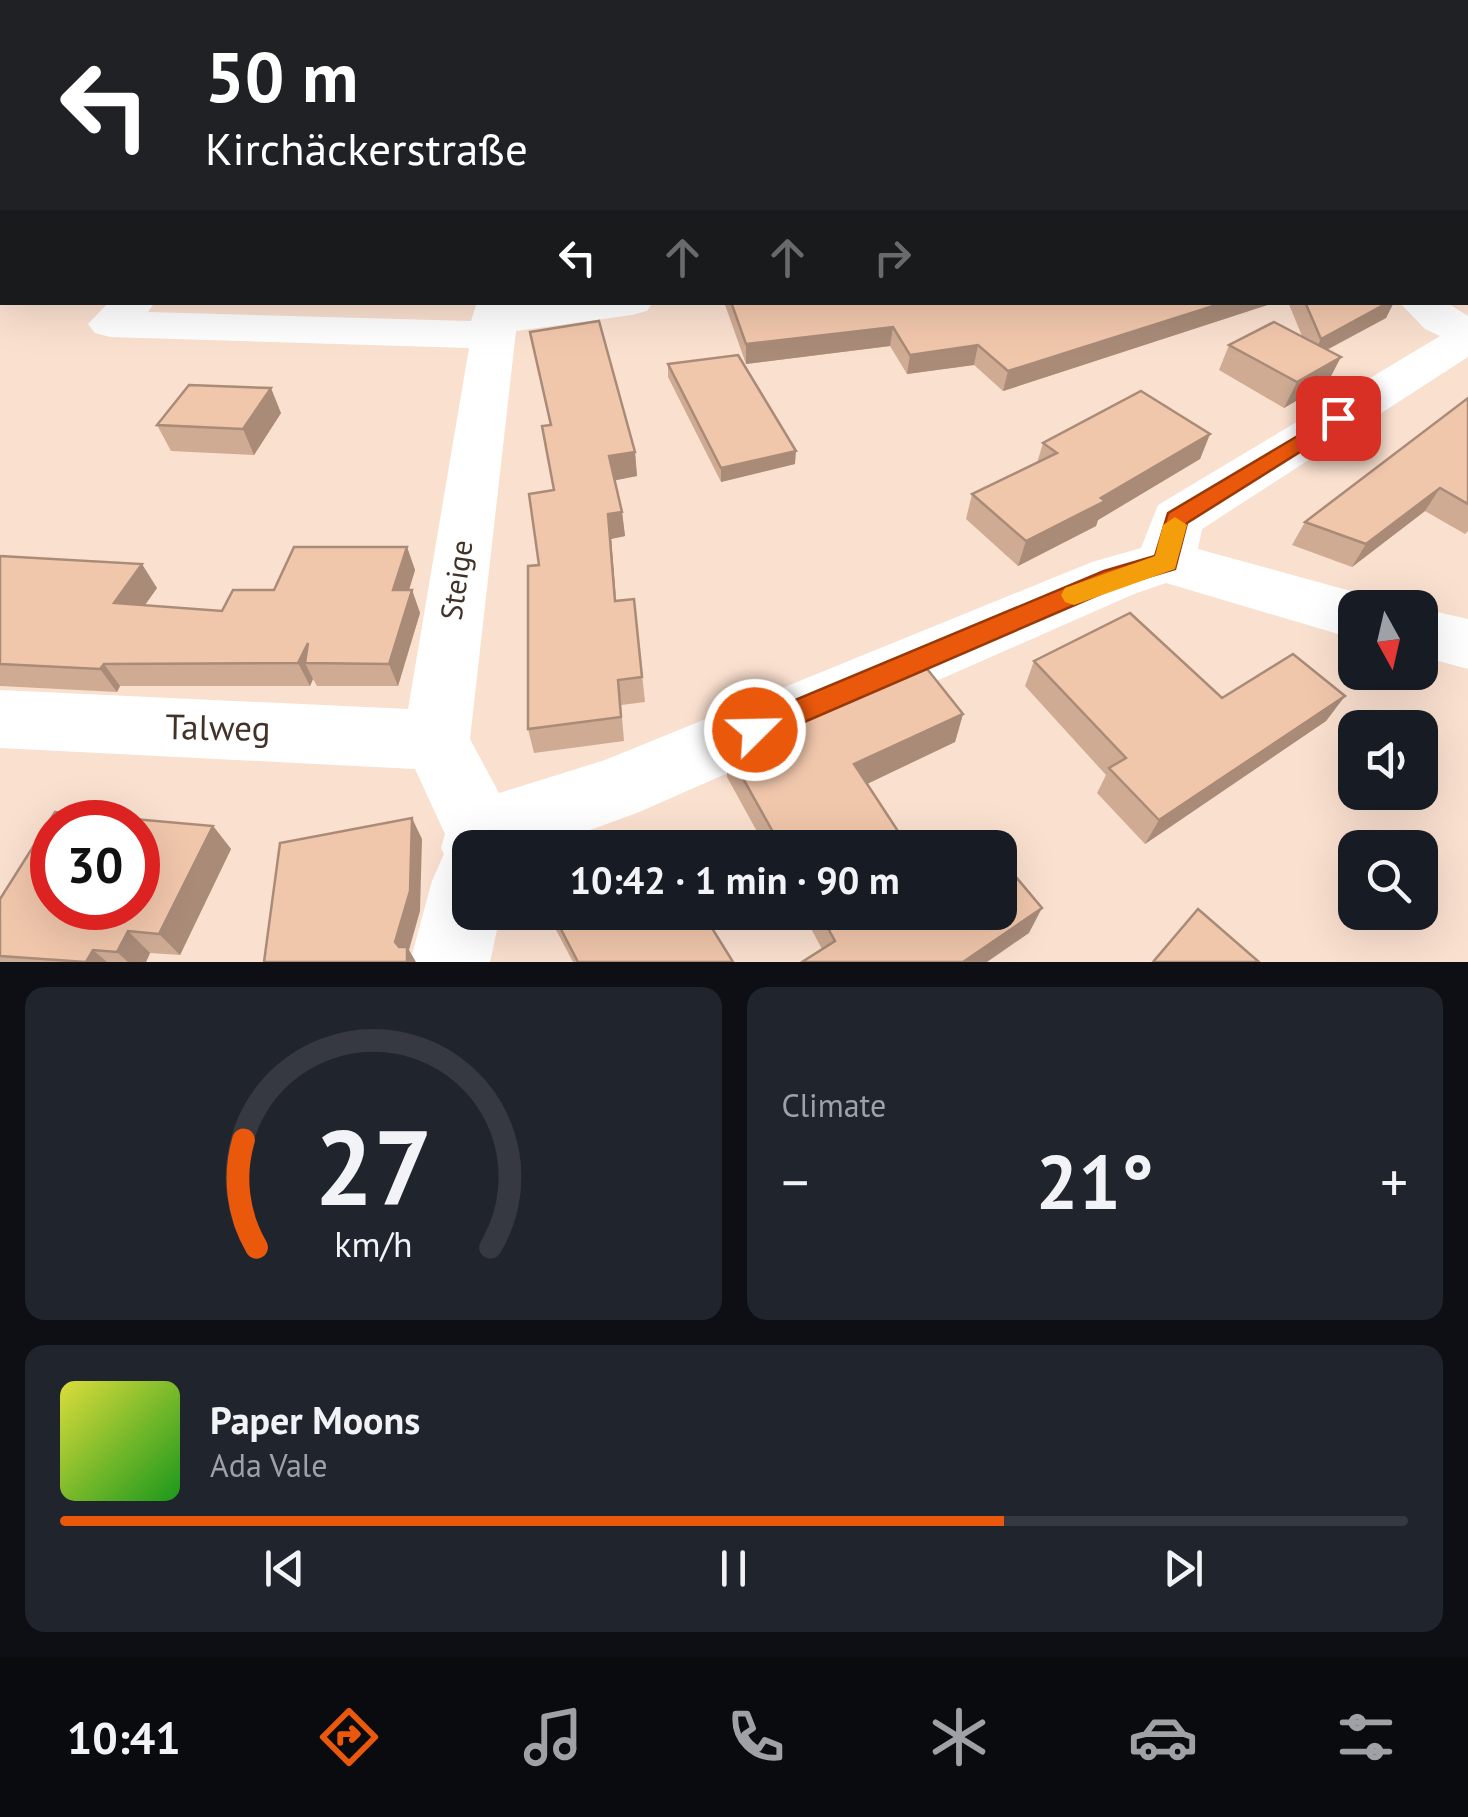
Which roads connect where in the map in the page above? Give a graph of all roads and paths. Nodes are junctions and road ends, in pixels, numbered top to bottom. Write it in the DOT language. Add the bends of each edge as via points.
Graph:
graph roads {
  1 [pos="131,305"];
  2 [pos="609,305"];
  3 [pos="1423,305"];
  4 [pos="493,320"];
  5 [pos="1468,336"];
  6 [pos="1166,562"];
  7 [pos="1338,610"];
  8 [pos="1438,636"];
  9 [pos="1468,644"];
  10 [pos="0,719"];
  11 [pos="436,741"];
  12 [pos="468,830"];
  13 [pos="528,830"];
  14 [pos="458,930"];
  15 [pos="450,962"];
  1 -- 4 [label="street" via="110,324"];
  2 -- 4 [label="street"];
  3 -- 5 [label="street"];
  4 -- 11 [label="street, Steige"];
  5 -- 6 [label="street" via="1176,519"];
  6 -- 7 [label="street"];
  6 -- 13 [label="street" via="1113,578"];
  8 -- 9 [label="street"];
  10 -- 11 [label="street, Talweg"];
  11 -- 12 [label="street"];
  14 -- 15 [label="street"];
}
